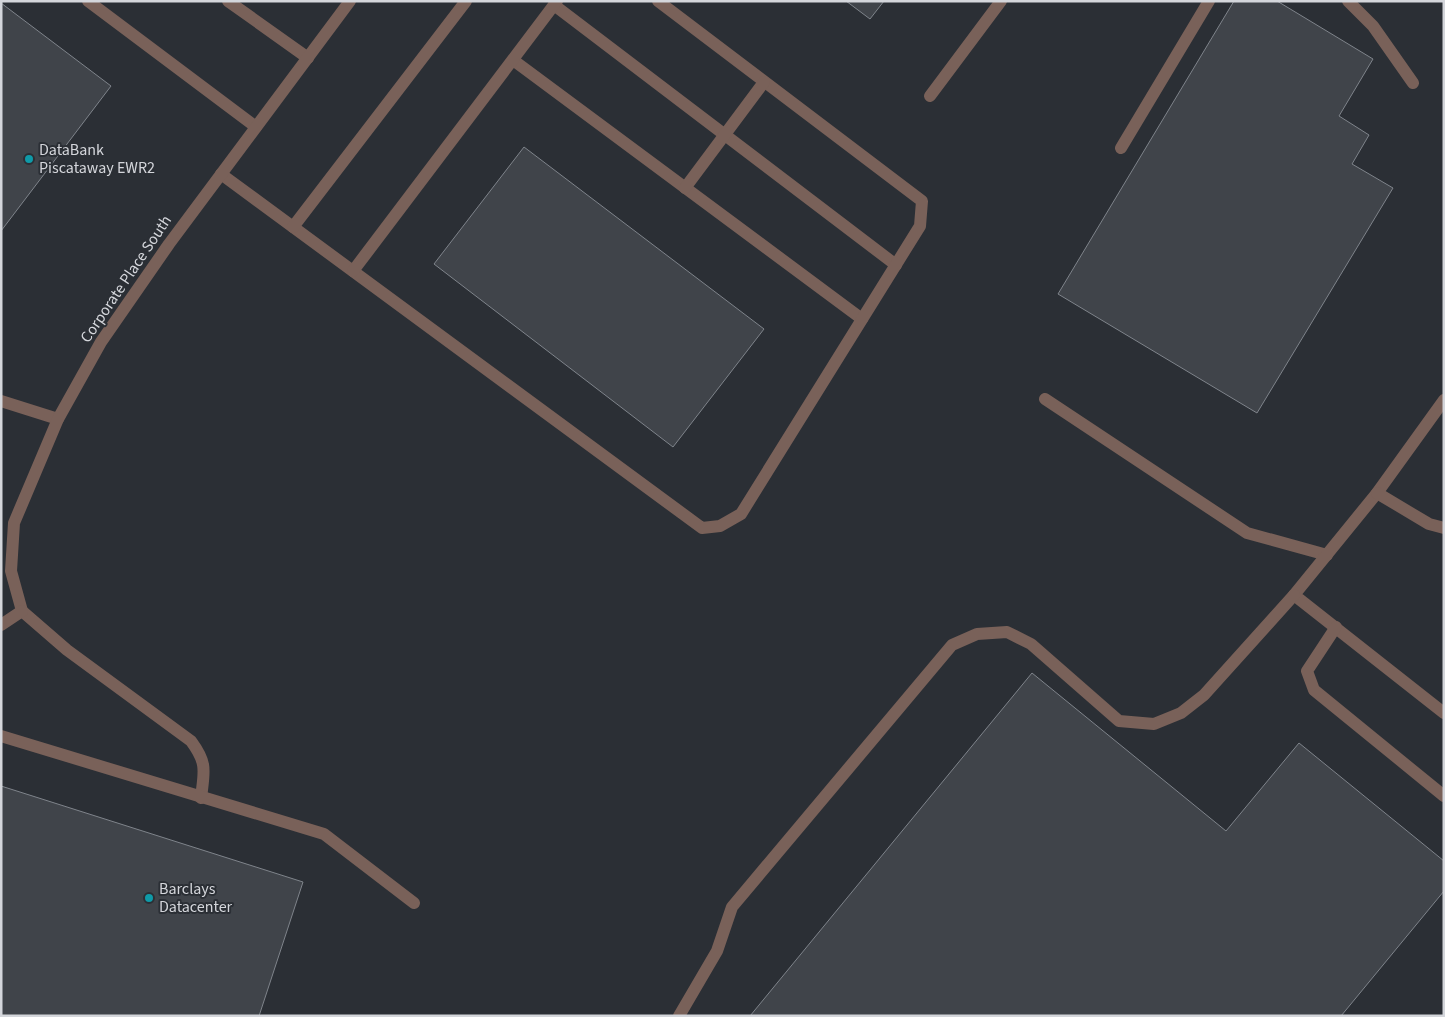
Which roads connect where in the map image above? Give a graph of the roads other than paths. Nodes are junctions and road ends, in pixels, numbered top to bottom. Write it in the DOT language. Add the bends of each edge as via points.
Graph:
graph roads {
  1 [pos="88,1"];
  2 [pos="350,1"];
  3 [pos="466,1"];
  4 [pos="658,1"];
  5 [pos="1000,1"];
  6 [pos="1210,1"];
  7 [pos="1348,1"];
  8 [pos="232,3"];
  9 [pos="555,3"];
  10 [pos="308,58"];
  11 [pos="513,60"];
  12 [pos="764,82"];
  13 [pos="1413,83"];
  14 [pos="930,96"];
  15 [pos="256,127"];
  16 [pos="725,135"];
  17 [pos="1121,148"];
  18 [pos="221,174"];
  19 [pos="685,188"];
  20 [pos="293,227"];
  21 [pos="896,265"];
  22 [pos="353,271"];
  23 [pos="862,319"];
  24 [pos="1045,399"];
  25 [pos="1444,400"];
  26 [pos="1,401"];
  27 [pos="58,420"];
  28 [pos="1377,493"];
  29 [pos="1444,528"];
  30 [pos="1327,555"];
  31 [pos="1294,595"];
  32 [pos="22,610"];
  33 [pos="1,619"];
  34 [pos="1,625"];
  35 [pos="1336,627"];
  36 [pos="1444,713"];
  37 [pos="1,736"];
  38 [pos="1444,796"];
  39 [pos="201,798"];
  40 [pos="414,903"];
  41 [pos="679,1016"];
  1 -- 15 [label="street"];
  2 -- 10 [label="street, Corporate Place South"];
  3 -- 20 [label="street"];
  4 -- 12 [label="street"];
  5 -- 14 [label="street"];
  6 -- 17 [label="street"];
  7 -- 13 [label="street" via="1373,26"];
  8 -- 10 [label="street"];
  9 -- 11 [label="street"];
  9 -- 16 [label="street"];
  10 -- 15 [label="street, Corporate Place South"];
  11 -- 19 [label="street"];
  11 -- 22 [label="street"];
  12 -- 16 [label="street"];
  12 -- 21 [label="street" via="922,201 920,226"];
  15 -- 18 [label="street, Corporate Place South"];
  16 -- 19 [label="street"];
  16 -- 21 [label="street"];
  18 -- 20 [label="street"];
  18 -- 27 [label="street, Corporate Place South" via="101,342"];
  19 -- 23 [label="street"];
  20 -- 22 [label="street"];
  21 -- 23 [label="street"];
  22 -- 23 [label="street" via="702,528 720,526 741,514"];
  24 -- 30 [label="street" via="1247,533"];
  25 -- 28 [label="street"];
  26 -- 27 [label="street"];
  27 -- 32 [label="street, Corporate Place South" via="14,523 11,571"];
  28 -- 29 [label="street" via="1429,524"];
  28 -- 30 [label="street"];
  30 -- 31 [label="street"];
  31 -- 35 [label="street"];
  31 -- 41 [label="street" via="1204,695 1181,713 1154,724 1119,720 1031,644 1008,632 977,634 952,645 732,907 717,951"];
  32 -- 33 [label="street"];
  32 -- 34 [label="street"];
  32 -- 39 [label="street" via="67,650 191,741 204,764"];
  35 -- 36 [label="street"];
  35 -- 38 [label="street" via="1307,671 1314,690"];
  37 -- 39 [label="street"];
  39 -- 40 [label="street" via="324,834"];
}
